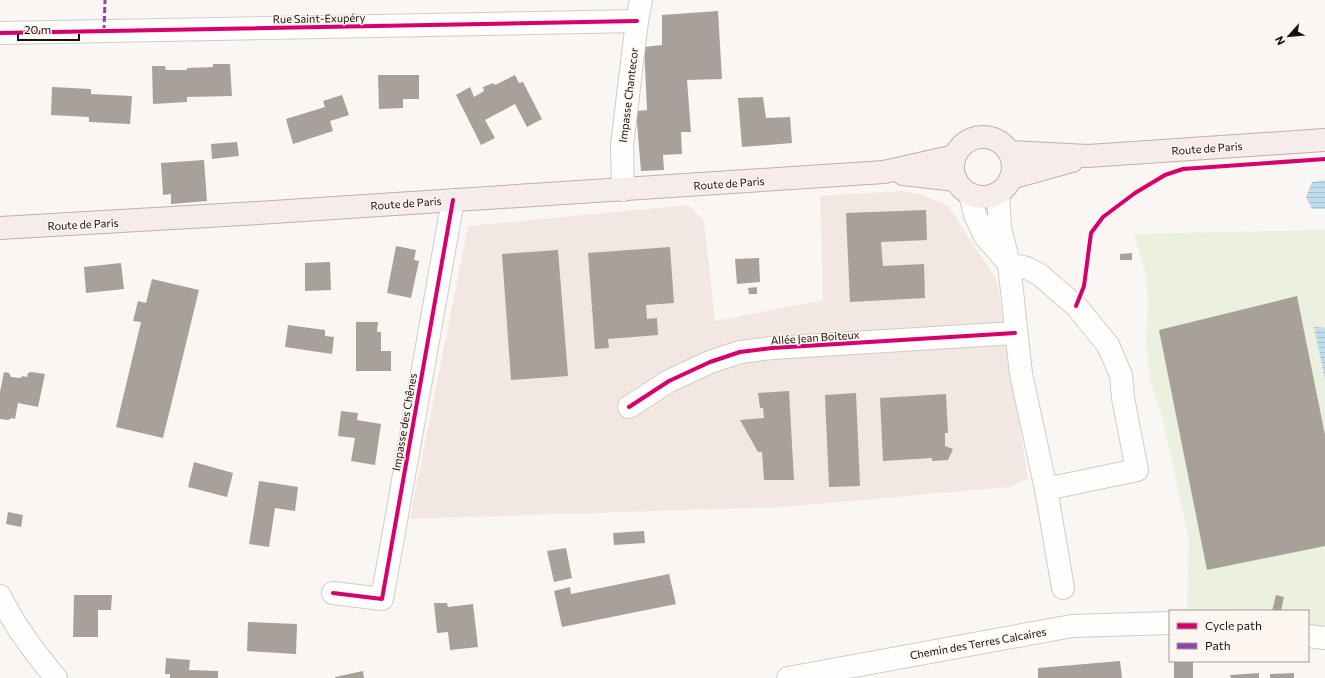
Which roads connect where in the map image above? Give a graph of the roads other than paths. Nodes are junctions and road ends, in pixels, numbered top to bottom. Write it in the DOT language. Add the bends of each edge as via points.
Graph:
graph roads {
  1 [pos="641,0"];
  2 [pos="637,21"];
  3 [pos="0,33"];
  4 [pos="1325,140"];
  5 [pos="1010,152"];
  6 [pos="955,156"];
  7 [pos="1088,156"];
  8 [pos="884,172"];
  9 [pos="1005,186"];
  10 [pos="963,187"];
  11 [pos="623,190"];
  12 [pos="453,200"];
  13 [pos="0,228"];
  14 [pos="1009,264"];
  15 [pos="1015,333"];
  16 [pos="629,407"];
  17 [pos="1046,490"];
  18 [pos="1063,588"];
  19 [pos="333,593"];
  20 [pos="0,596"];
  21 [pos="1169,623"];
  22 [pos="1309,636"];
  23 [pos="1325,638"];
  24 [pos="56,678"];
  25 [pos="788,678"];
  1 -- 2 [label="street, Impasse Chantecor"];
  2 -- 3 [label="street, Rue Saint-Exupéry"];
  2 -- 11 [label="street, Impasse Chantecor" via="622,144"];
  4 -- 7 [label="main road, Route de Paris"];
  5 -- 6 [label="main road" via="996,139 976,137 967,141"];
  5 -- 7 [label="main road, Route de Paris"];
  5 -- 9 [label="main road" via="1013,170"];
  6 -- 8 [label="main road, Route de Paris"];
  6 -- 10 [label="main road" via="954,172"];
  7 -- 9 [label="main road, Route de Paris"];
  8 -- 10 [label="main road, Route de Paris"];
  8 -- 11 [label="main road, Route de Paris"];
  9 -- 10 [label="main road" via="989,197 979,197"];
  9 -- 14 [label="street" via="1000,228"];
  10 -- 14 [label="street" via="985,236"];
  11 -- 12 [label="main road, Route de Paris"];
  12 -- 13 [label="main road, Route de Paris"];
  12 -- 19 [label="street, Impasse des Chênes" via="382,599"];
  14 -- 15 [label="street"];
  14 -- 17 [label="street" via="1040,274 1076,306 1108,345 1121,375 1136,470"];
  15 -- 16 [label="street, Allée Jean Boiteux" via="740,352 710,362 669,381"];
  15 -- 17 [label="street" via="1029,417"];
  17 -- 18 [label="street"];
  20 -- 24 [label="street" via="12,620"];
  21 -- 25 [label="street, Chemin des Terres Calcaires" via="1072,626"];
  22 -- 23 [label="street"];
}
